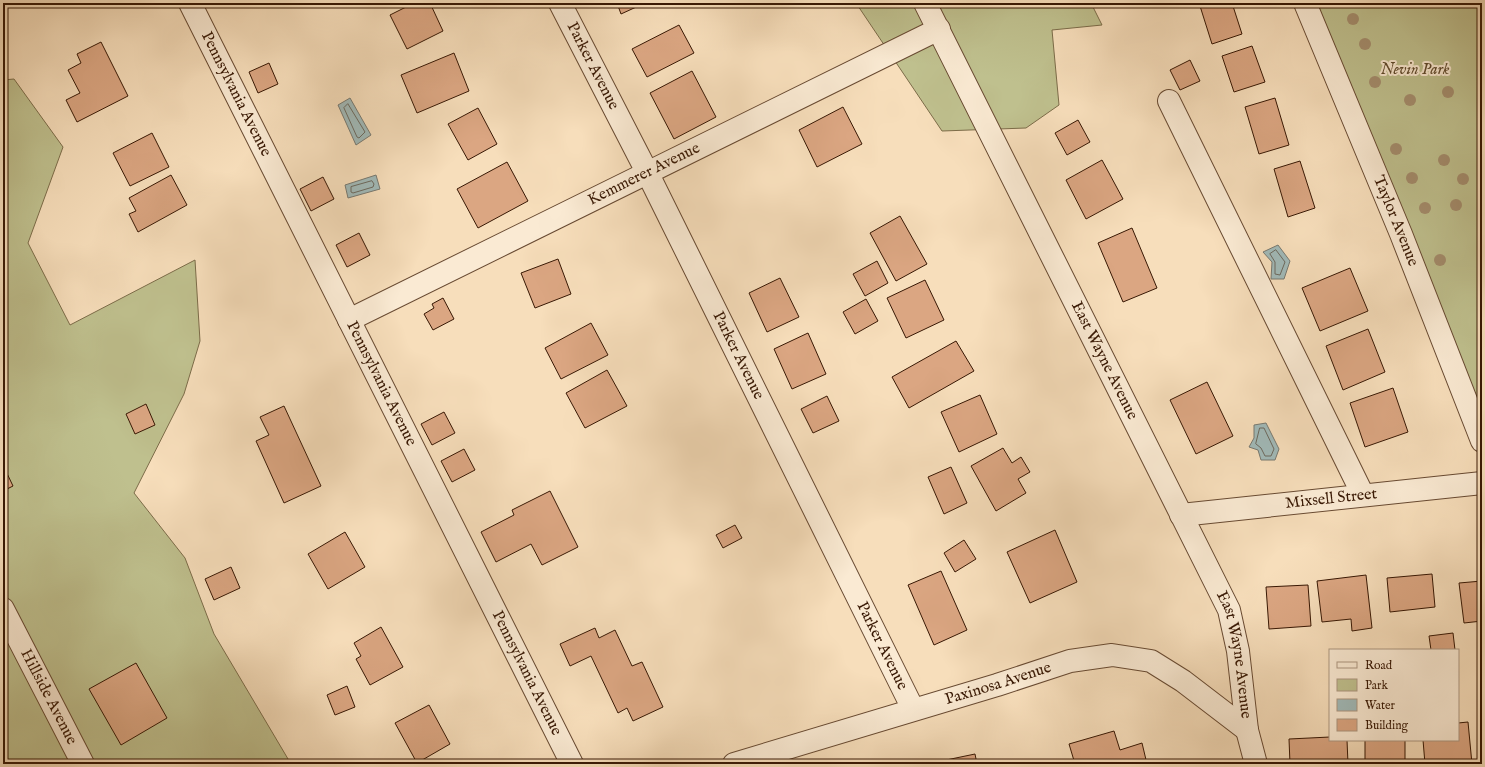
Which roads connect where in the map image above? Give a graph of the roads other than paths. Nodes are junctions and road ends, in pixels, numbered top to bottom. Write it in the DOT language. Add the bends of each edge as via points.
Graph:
graph roads {
  1 [pos="190,3"];
  2 [pos="560,3"];
  3 [pos="926,3"];
  4 [pos="1305,3"];
  5 [pos="939,29"];
  6 [pos="1169,101"];
  7 [pos="647,172"];
  8 [pos="349,320"];
  9 [pos="1482,441"];
  10 [pos="1482,483"];
  11 [pos="1364,495"];
  12 [pos="1181,514"];
  13 [pos="3,609"];
  14 [pos="914,709"];
  15 [pos="1247,730"];
  16 [pos="83,764"];
  17 [pos="572,764"];
  18 [pos="734,764"];
  19 [pos="1256,764"];
  1 -- 8 [label="street, Pennsylvania Avenue"];
  2 -- 7 [label="street, Parker Avenue"];
  3 -- 5 [label="street, East Wayne Avenue"];
  4 -- 9 [label="street, Taylor Avenue" via="1401,234"];
  5 -- 7 [label="street, Kemmerer Avenue"];
  5 -- 12 [label="street, East Wayne Avenue"];
  6 -- 11 [label="street"];
  7 -- 8 [label="street, Kemmerer Avenue"];
  7 -- 14 [label="street, Parker Avenue"];
  8 -- 17 [label="street, Pennsylvania Avenue"];
  10 -- 11 [label="street, Mixsell Street"];
  11 -- 12 [label="street, Mixsell Street"];
  12 -- 15 [label="street, East Wayne Avenue" via="1229,610 1238,651"];
  13 -- 16 [label="street, Hillside Avenue"];
  14 -- 15 [label="street, Paxinosa Avenue" via="1070,661 1112,654 1151,661 1183,681"];
  14 -- 18 [label="street, Paxinosa Avenue"];
  15 -- 19 [label="street, East Wayne Avenue"];
}
